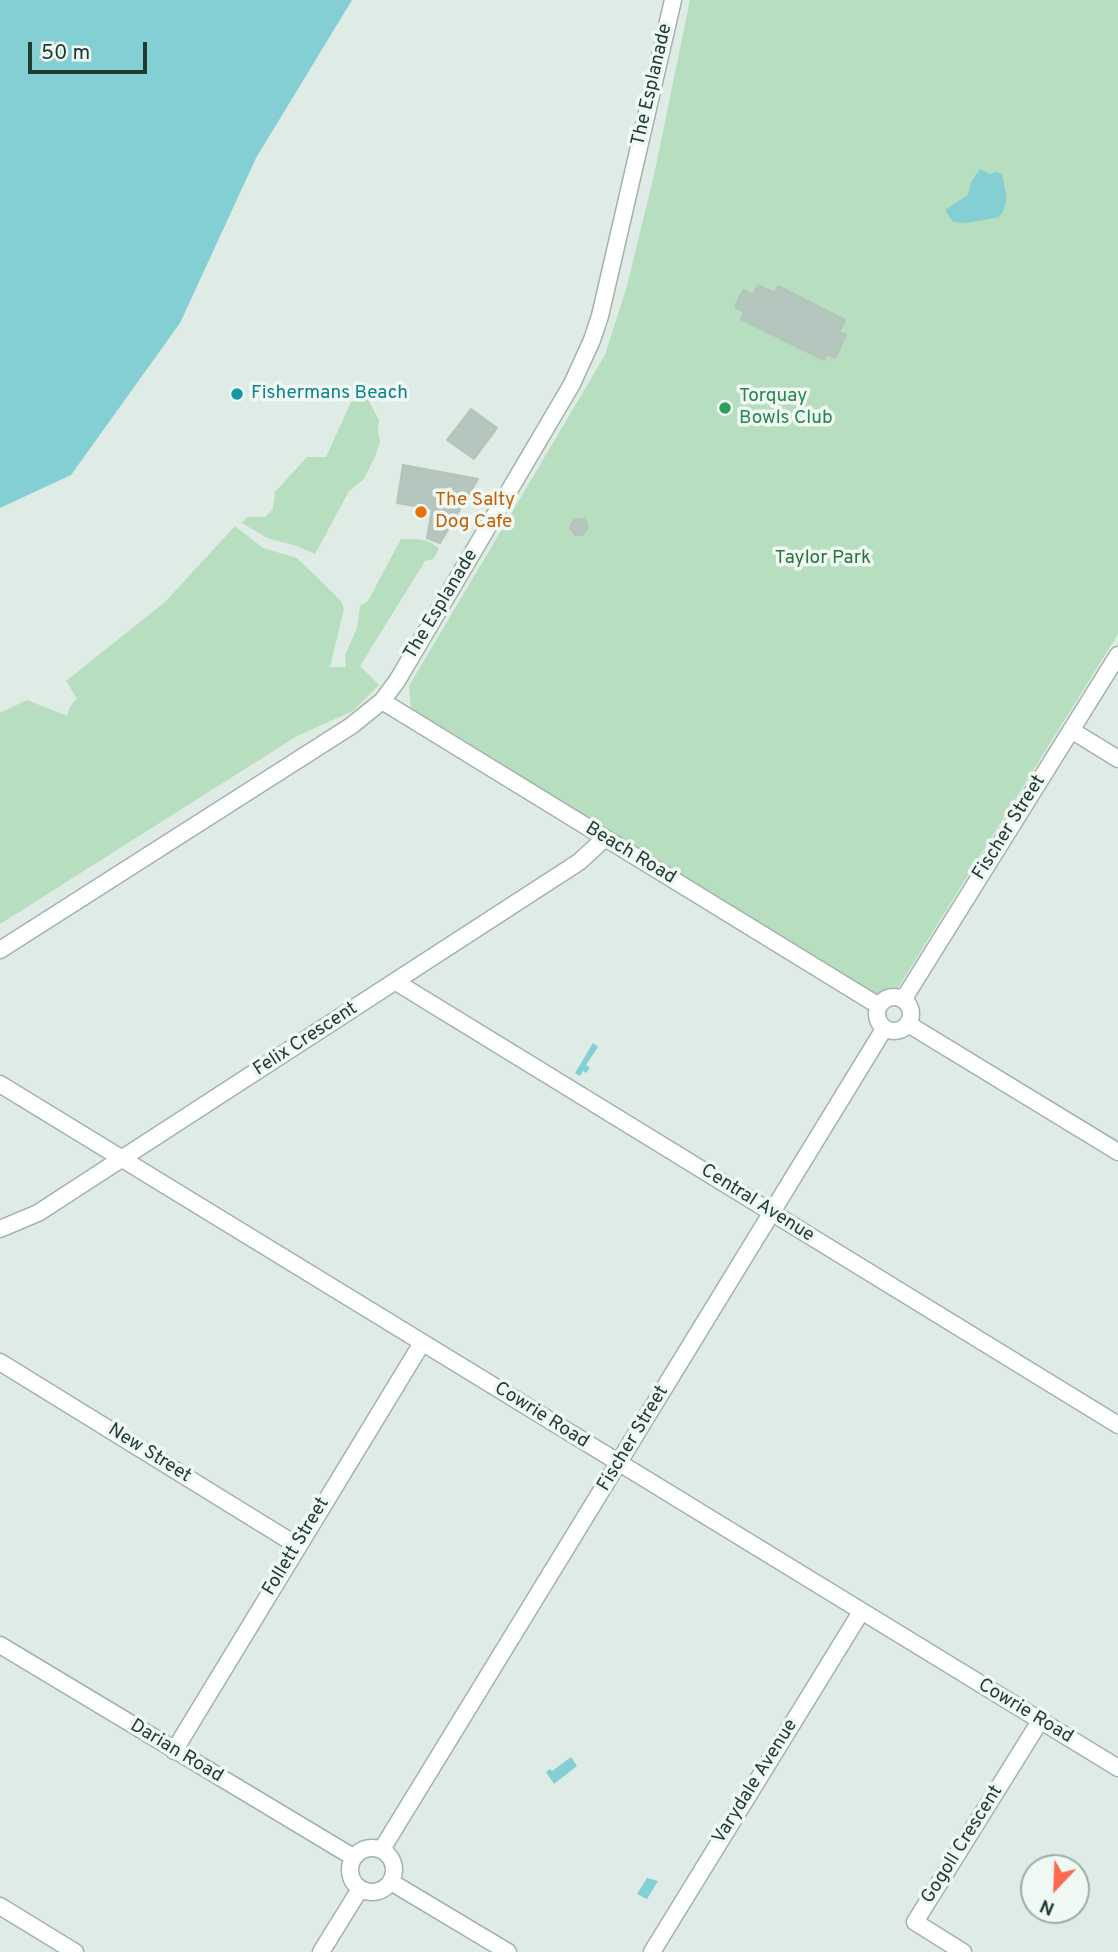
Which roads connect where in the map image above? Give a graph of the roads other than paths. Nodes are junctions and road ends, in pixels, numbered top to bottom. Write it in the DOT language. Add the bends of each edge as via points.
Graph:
graph roads {
  1 [pos="673,0"];
  2 [pos="1118,655"];
  3 [pos="382,701"];
  4 [pos="1071,730"];
  5 [pos="1118,759"];
  6 [pos="605,838"];
  7 [pos="0,950"];
  8 [pos="396,982"];
  9 [pos="903,1000"];
  10 [pos="880,1006"];
  11 [pos="908,1024"];
  12 [pos="884,1029"];
  13 [pos="0,1084"];
  14 [pos="1118,1152"];
  15 [pos="122,1159"];
  16 [pos="772,1213"];
  17 [pos="0,1229"];
  18 [pos="422,1343"];
  19 [pos="0,1362"];
  20 [pos="1118,1425"];
  21 [pos="619,1464"];
  22 [pos="298,1546"];
  23 [pos="861,1612"];
  24 [pos="0,1645"];
  25 [pos="1040,1721"];
  26 [pos="174,1751"];
  27 [pos="1118,1768"];
  28 [pos="382,1850"];
  29 [pos="353,1857"];
  30 [pos="391,1882"];
  31 [pos="360,1889"];
  32 [pos="0,1906"];
  33 [pos="75,1952"];
  34 [pos="321,1952"];
  35 [pos="508,1952"];
  36 [pos="652,1952"];
  37 [pos="964,1952"];
  1 -- 3 [label="street, The Esplanade" via="592,340 572,384"];
  2 -- 4 [label="street, Fischer Street"];
  3 -- 6 [label="street, Beach Road"];
  3 -- 7 [label="street, The Esplanade" via="351,726"];
  4 -- 5 [label="street"];
  4 -- 9 [label="street, Fischer Street"];
  6 -- 8 [label="street, Felix Crescent" via="579,862"];
  6 -- 10 [label="street, Beach Road"];
  8 -- 15 [label="street, Felix Crescent"];
  8 -- 16 [label="street, Central Avenue"];
  9 -- 10 [label="street" via="890,998"];
  9 -- 11 [label="street" via="911,1010"];
  10 -- 12 [label="street" via="877,1018"];
  11 -- 12 [label="street" via="898,1031"];
  11 -- 14 [label="street"];
  12 -- 16 [label="street, Fischer Street"];
  13 -- 15 [label="street, Cowrie Road"];
  15 -- 17 [label="street, Felix Crescent" via="38,1213"];
  15 -- 18 [label="street, Cowrie Road"];
  16 -- 20 [label="street, Central Avenue"];
  16 -- 21 [label="street, Fischer Street"];
  18 -- 21 [label="street, Cowrie Road"];
  18 -- 22 [label="street, Follett Street"];
  19 -- 22 [label="street, New Street"];
  21 -- 23 [label="street, Cowrie Road"];
  21 -- 28 [label="street, Fischer Street"];
  22 -- 26 [label="street, Follett Street"];
  23 -- 25 [label="street, Cowrie Road"];
  23 -- 36 [label="street, Varydale Avenue"];
  24 -- 26 [label="street, Darian Road"];
  25 -- 27 [label="street, Cowrie Road"];
  25 -- 37 [label="street, Gogoll Crescent" via="915,1922"];
  26 -- 29 [label="street, Darian Road"];
  28 -- 29 [label="street" via="366,1848"];
  28 -- 30 [label="street" via="393,1864"];
  29 -- 31 [label="street" via="350,1876"];
  30 -- 31 [label="street" via="376,1892"];
  30 -- 35 [label="street"];
  31 -- 34 [label="street"];
  32 -- 33 [label="street"];
}
